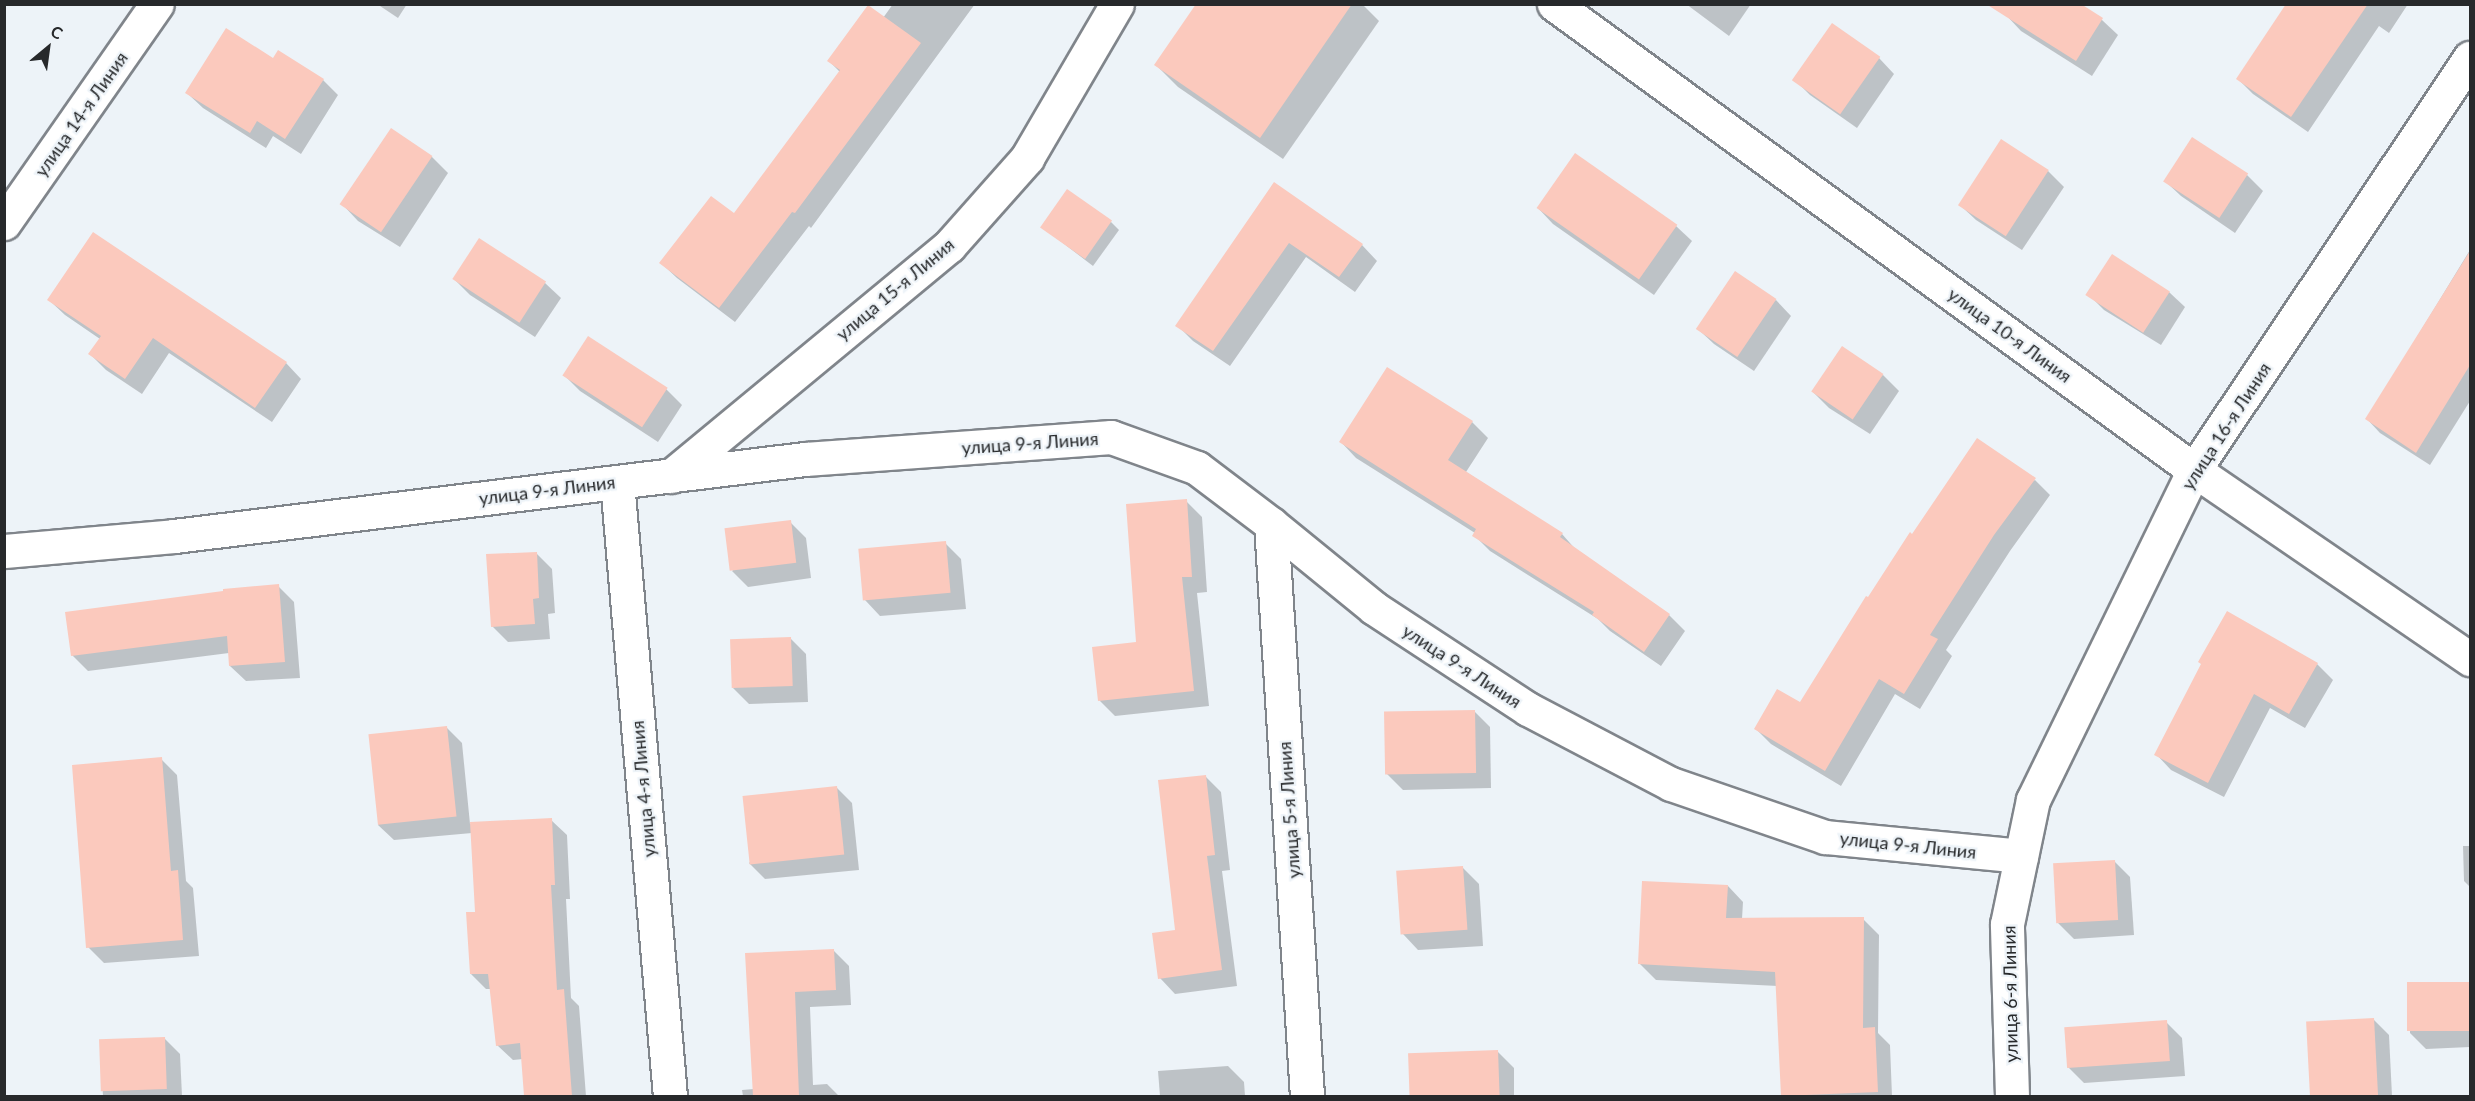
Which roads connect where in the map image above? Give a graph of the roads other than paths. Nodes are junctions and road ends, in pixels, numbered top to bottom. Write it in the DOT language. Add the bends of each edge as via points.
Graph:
graph roads {
  1 [pos="157,4"];
  2 [pos="1117,4"];
  3 [pos="1554,4"];
  4 [pos="2470,58"];
  5 [pos="4,223"];
  6 [pos="2194,470"];
  7 [pos="671,476"];
  8 [pos="617,482"];
  9 [pos="1271,524"];
  10 [pos="4,551"];
  11 [pos="2470,659"];
  12 [pos="2021,856"];
  13 [pos="670,1096"];
  14 [pos="1307,1096"];
  15 [pos="2012,1096"];
  1 -- 5 [label="street, улица 14-я Линия"];
  2 -- 7 [label="street, улица 15-я Линия" via="1027,158 949,246"];
  3 -- 6 [label="street, улица 10-я Линия"];
  4 -- 6 [label="street, улица 16-я Линия"];
  6 -- 11 [label="street, улица 10-я Линия"];
  6 -- 12 [label="street, улица 16-я Линия" via="2033,800"];
  7 -- 8 [label="street, улица 9-я Линия"];
  7 -- 9 [label="street, улица 9-я Линия" via="805,459 1111,437 1197,468"];
  8 -- 10 [label="street, улица 9-я Линия" via="174,536"];
  8 -- 13 [label="street, улица 4-я Линия"];
  9 -- 12 [label="street, улица 9-я Линия" via="1374,608 1528,709 1671,784 1825,837"];
  9 -- 14 [label="street, улица 5-я Линия"];
  12 -- 15 [label="street, улица 6-я Линия" via="2007,924"];
}
